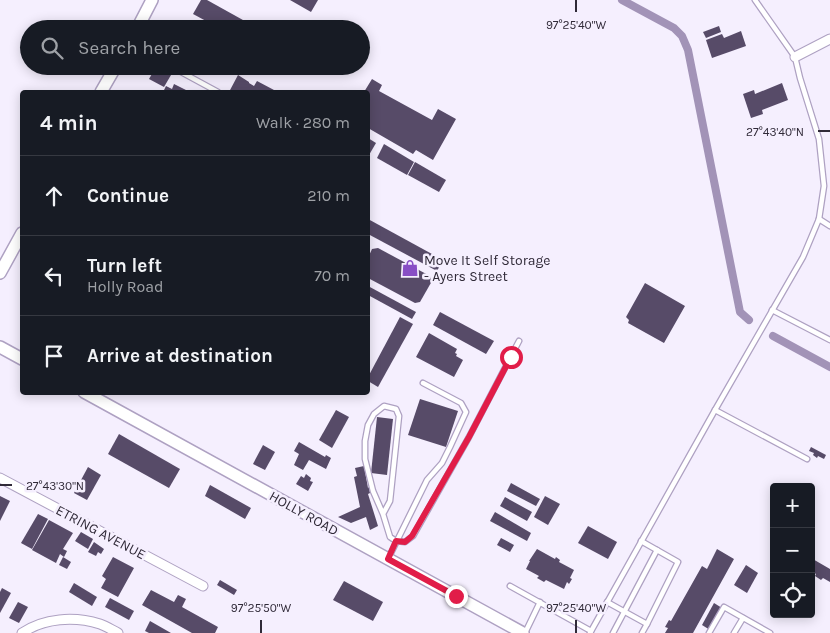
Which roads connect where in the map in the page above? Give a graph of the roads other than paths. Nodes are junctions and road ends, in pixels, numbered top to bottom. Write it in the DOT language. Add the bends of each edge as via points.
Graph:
graph roads {
  1 [pos="152,0"];
  2 [pos="756,0"];
  3 [pos="142,20"];
  4 [pos="830,39"];
  5 [pos="795,57"];
  6 [pos="111,75"];
  7 [pos="187,75"];
  8 [pos="102,90"];
  9 [pos="214,90"];
  10 [pos="819,219"];
  11 [pos="830,226"];
  12 [pos="20,236"];
  13 [pos="0,272"];
  14 [pos="772,310"];
  15 [pos="830,340"];
  16 [pos="519,341"];
  17 [pos="0,346"];
  18 [pos="20,358"];
  19 [pos="423,383"];
  20 [pos="89,395"];
  21 [pos="715,410"];
  22 [pos="807,459"];
  23 [pos="0,478"];
  24 [pos="383,514"];
  25 [pos="396,541"];
  26 [pos="641,541"];
  27 [pos="657,550"];
  28 [pos="388,559"];
  29 [pos="203,586"];
  30 [pos="510,586"];
  31 [pos="540,602"];
  32 [pos="607,602"];
  33 [pos="624,611"];
  34 [pos="743,618"];
  35 [pos="646,624"];
  36 [pos="761,631"];
  37 [pos="591,632"];
  38 [pos="22,633"];
  39 [pos="118,633"];
  40 [pos="524,633"];
  41 [pos="613,633"];
  42 [pos="642,633"];
  43 [pos="709,633"];
  44 [pos="734,633"];
  45 [pos="770,633"];
  1 -- 3 [label="main road"];
  2 -- 5 [label="lane"];
  4 -- 5 [label="street"];
  5 -- 10 [label="lane" via="820,139 824,186"];
  6 -- 8 [label="main road"];
  7 -- 9 [label="lane"];
  10 -- 11 [label="lane"];
  10 -- 14 [label="lane" via="803,257"];
  12 -- 13 [label="main road"];
  14 -- 15 [label="lane"];
  14 -- 21 [label="lane"];
  16 -- 25 [label="lane" via="412,536 405,542"];
  17 -- 18 [label="main road"];
  19 -- 25 [label="lane" via="461,403 466,412 446,455 427,480"];
  20 -- 28 [label="main road, HOLLY ROAD"];
  21 -- 22 [label="lane"];
  21 -- 26 [label="lane"];
  23 -- 29 [label="street, ETRING AVENUE"];
  24 -- 24 [label="lane" via="365,459 365,441 368,425 384,406 396,409 399,416 390,501"];
  24 -- 25 [label="lane" via="390,537"];
  25 -- 28 [label="lane"];
  26 -- 27 [label="lane"];
  26 -- 32 [label="lane"];
  27 -- 33 [label="lane"];
  27 -- 35 [label="lane" via="678,562"];
  28 -- 40 [label="main road, HOLLY ROAD"];
  30 -- 31 [label="lane"];
  31 -- 37 [label="lane"];
  31 -- 40 [label="lane"];
  32 -- 33 [label="lane"];
  32 -- 37 [label="lane"];
  33 -- 35 [label="lane"];
  33 -- 41 [label="lane"];
  34 -- 36 [label="lane"];
  34 -- 43 [label="lane" via="724,607"];
  34 -- 44 [label="lane"];
  35 -- 42 [label="lane"];
  36 -- 45 [label="lane"];
  38 -- 39 [label="street" via="40,623 60,620 101,624"];
}
